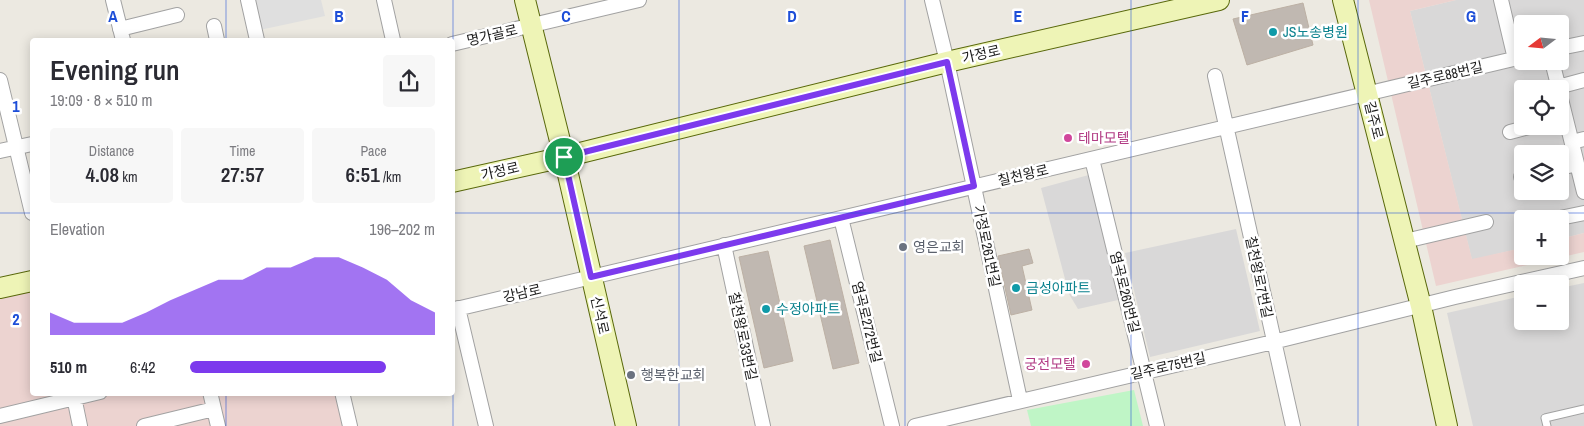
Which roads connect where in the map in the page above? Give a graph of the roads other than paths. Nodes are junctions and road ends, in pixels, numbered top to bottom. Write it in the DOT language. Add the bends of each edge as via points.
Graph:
graph roads {
  1 [pos="113,0"];
  2 [pos="248,0"];
  3 [pos="384,0"];
  4 [pos="525,0"];
  5 [pos="639,0"];
  6 [pos="932,0"];
  7 [pos="1219,0"];
  8 [pos="1343,0"];
  9 [pos="1501,0"];
  10 [pos="178,15"];
  11 [pos="531,26"];
  12 [pos="121,34"];
  13 [pos="257,38"];
  14 [pos="393,38"];
  15 [pos="1514,42"];
  16 [pos="1584,42"];
  17 [pos="455,43"];
  18 [pos="1569,46"];
  19 [pos="1514,59"];
  20 [pos="947,62"];
  21 [pos="1214,76"];
  22 [pos="0,80"];
  23 [pos="1584,80"];
  24 [pos="1569,86"];
  25 [pos="1368,93"];
  26 [pos="1226,127"];
  27 [pos="1569,128"];
  28 [pos="1514,131"];
  29 [pos="1510,132"];
  30 [pos="1578,141"];
  31 [pos="30,144"];
  32 [pos="16,147"];
  33 [pos="0,151"];
  34 [pos="564,157"];
  35 [pos="1092,159"];
  36 [pos="1577,164"];
  37 [pos="1569,166"];
  38 [pos="455,181"];
  39 [pos="974,186"];
  40 [pos="1584,190"];
  41 [pos="30,205"];
  42 [pos="1584,212"];
  43 [pos="1569,216"];
  44 [pos="841,218"];
  45 [pos="1486,222"];
  46 [pos="1404,241"];
  47 [pos="724,246"];
  48 [pos="1584,268"];
  49 [pos="591,277"];
  50 [pos="30,281"];
  51 [pos="0,288"];
  52 [pos="1421,306"];
  53 [pos="455,309"];
  54 [pos="1273,342"];
  55 [pos="1144,372"];
  56 [pos="74,396"];
  57 [pos="211,396"];
  58 [pos="343,396"];
  59 [pos="1020,400"];
  60 [pos="214,409"];
  61 [pos="1584,409"];
  62 [pos="0,416"];
  63 [pos="80,426"];
  64 [pos="144,426"];
  65 [pos="218,426"];
  66 [pos="350,426"];
  67 [pos="486,426"];
  68 [pos="626,426"];
  69 [pos="763,426"];
  70 [pos="892,426"];
  71 [pos="915,426"];
  72 [pos="1157,426"];
  73 [pos="1293,426"];
  74 [pos="1447,426"];
  75 [pos="1547,426"];
  1 -- 12 [label="street"];
  2 -- 13 [label="street"];
  3 -- 14 [label="street"];
  4 -- 11 [label="street, 신석로"];
  5 -- 11 [label="street, 명가골로"];
  6 -- 20 [label="street, 가정로261번길"];
  7 -- 20 [label="street, 가정로"];
  8 -- 25 [label="street, 길주로"];
  9 -- 15 [label="street"];
  10 -- 12 [label="street"];
  11 -- 17 [label="street, 명가골로"];
  11 -- 34 [label="street, 신석로"];
  16 -- 18 [label="street"];
  19 -- 25 [label="street, 길주로88번길"];
  20 -- 34 [label="street, 가정로"];
  20 -- 39 [label="street, 가정로261번길"];
  21 -- 26 [label="street, 칠천왕로7번길"];
  22 -- 32 [label="street"];
  23 -- 24 [label="street"];
  25 -- 26 [label="street, 칠천왕로"];
  25 -- 46 [label="street, 길주로"];
  26 -- 35 [label="street, 칠천왕로"];
  26 -- 54 [label="street, 칠천왕로7번길"];
  27 -- 30 [label="street"];
  28 -- 29 [label="street"];
  30 -- 36 [label="street"];
  31 -- 32 [label="street"];
  32 -- 33 [label="street"];
  32 -- 41 [label="street"];
  34 -- 38 [label="street, 가정로"];
  34 -- 49 [label="street, 신석로"];
  35 -- 39 [label="street, 칠천왕로"];
  35 -- 55 [label="street, 염곡로260번길"];
  36 -- 37 [label="street"];
  36 -- 40 [label="street"];
  39 -- 44 [label="street, 칠천왕로"];
  39 -- 59 [label="street, 가정로261번길"];
  42 -- 43 [label="street"];
  44 -- 47 [label="street, 칠천왕로"];
  44 -- 70 [label="street, 염곡로272번길"];
  45 -- 46 [label="street"];
  46 -- 52 [label="street, 길주로"];
  47 -- 49 [label="street, 칠천왕로"];
  47 -- 69 [label="street, 칠천왕로33번길"];
  48 -- 52 [label="street, 길주로75번길"];
  49 -- 53 [label="street, 강남로"];
  49 -- 68 [label="street, 신석로"];
  50 -- 51 [label="street"];
  52 -- 54 [label="street, 길주로75번길"];
  52 -- 74 [label="street, 길주로"];
  53 -- 67 [label="street"];
  54 -- 55 [label="street, 길주로75번길"];
  54 -- 73 [label="street, 칠천왕로7번길"];
  55 -- 59 [label="street, 길주로75번길"];
  55 -- 72 [label="street, 염곡로260번길"];
  56 -- 62 [label="street"];
  56 -- 63 [label="street"];
  57 -- 60 [label="street"];
  58 -- 66 [label="street"];
  59 -- 71 [label="street, 길주로75번길"];
  60 -- 64 [label="street"];
  60 -- 65 [label="street"];
  61 -- 75 [label="lane" via="1545,418"];
}
